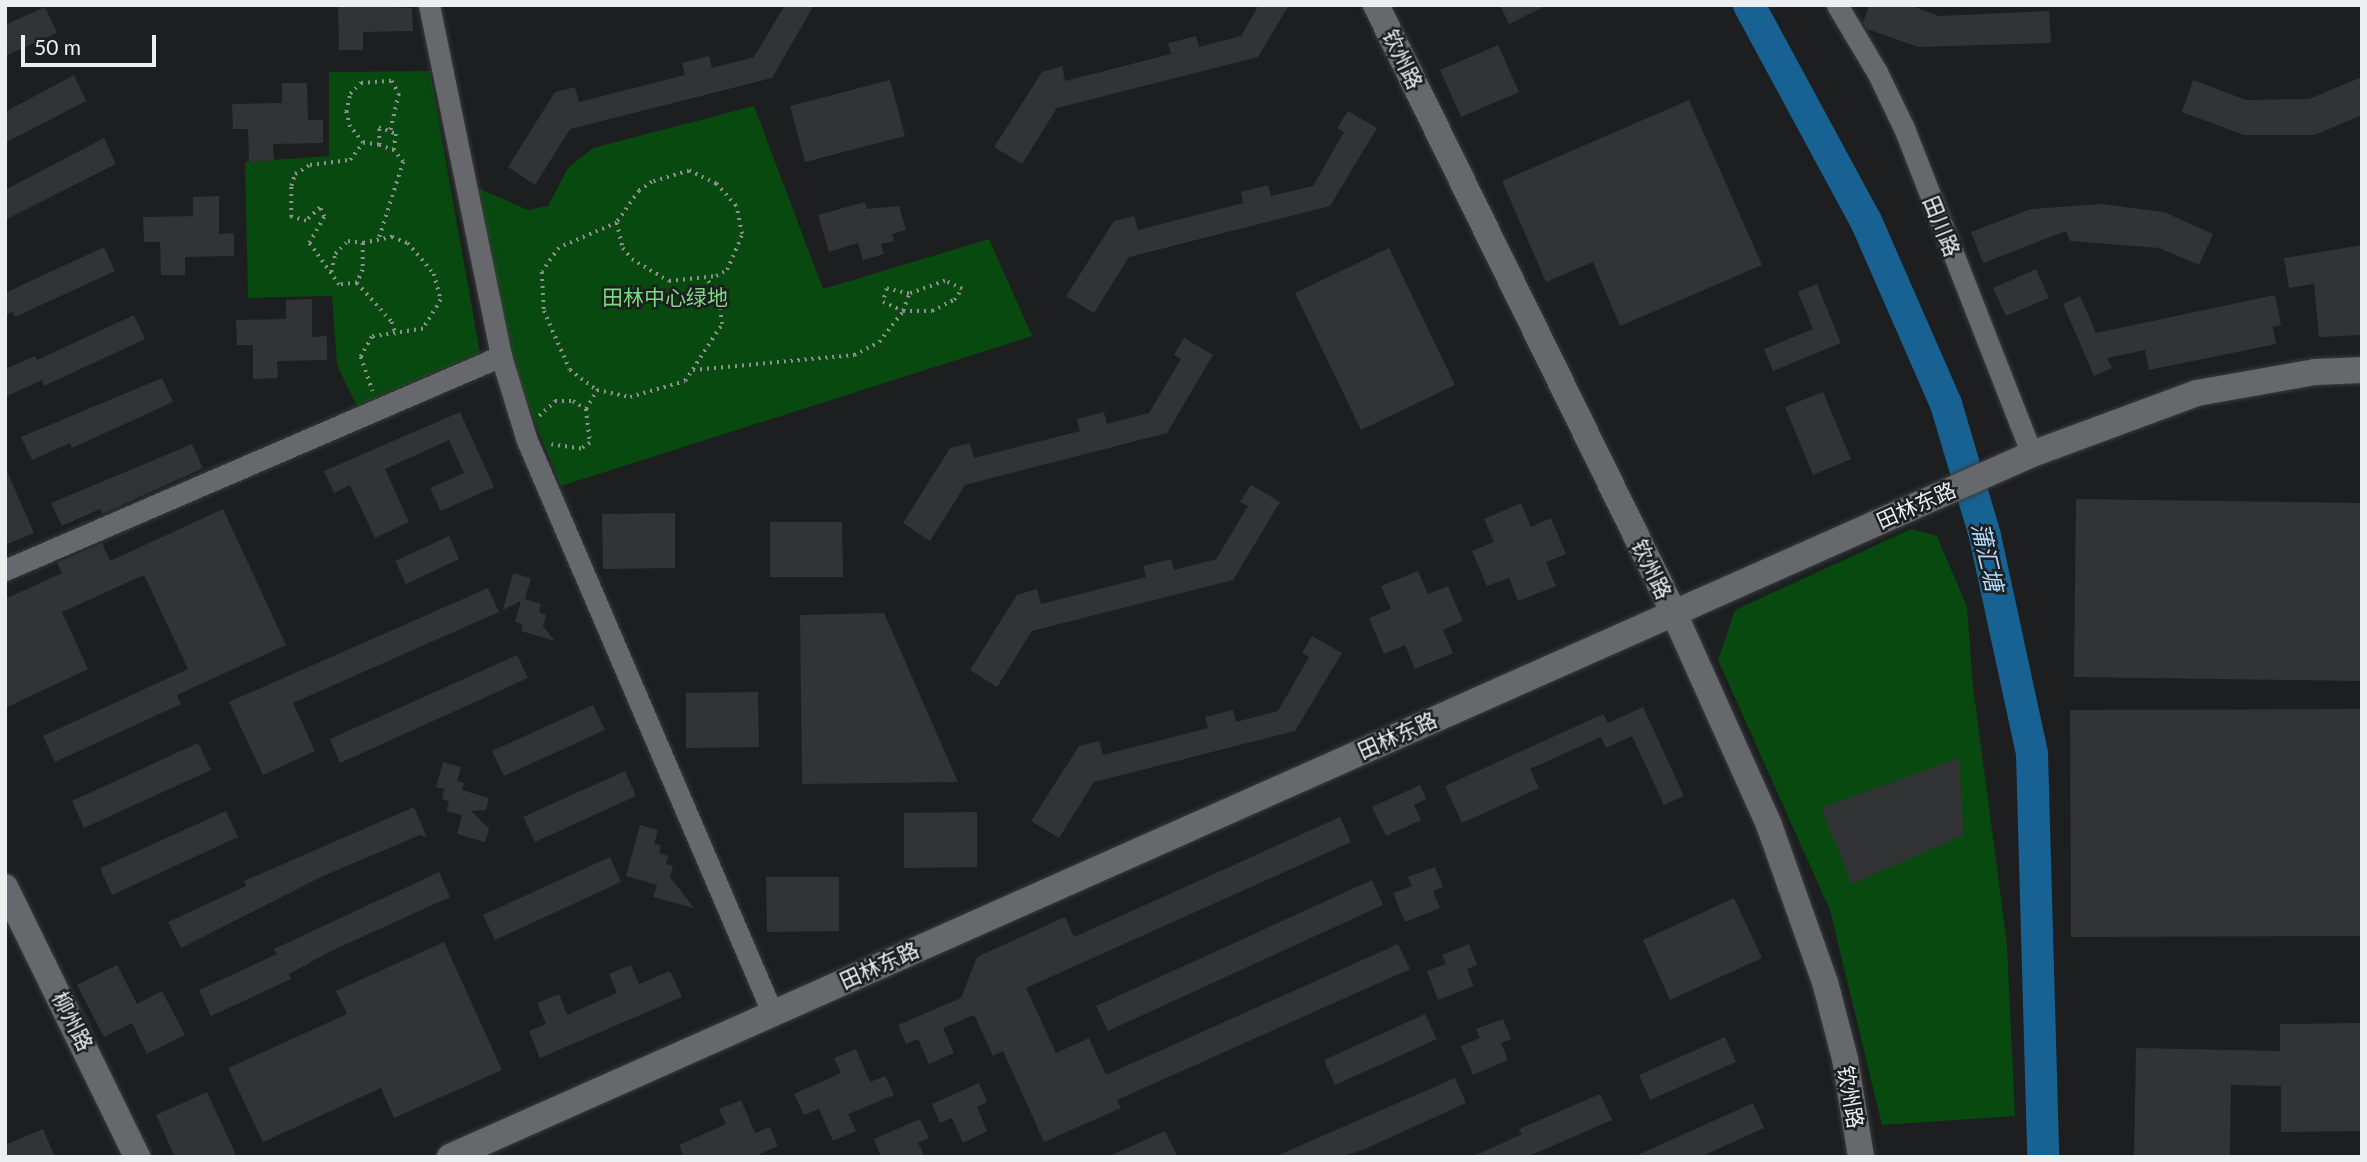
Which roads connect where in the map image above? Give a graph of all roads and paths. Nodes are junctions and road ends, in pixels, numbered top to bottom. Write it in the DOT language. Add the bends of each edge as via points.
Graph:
graph roads {
  1 [pos="429,5"];
  2 [pos="1376,5"];
  3 [pos="1837,5"];
  4 [pos="391,130"];
  5 [pos="363,143"];
  6 [pos="379,145"];
  7 [pos="394,151"];
  8 [pos="617,223"];
  9 [pos="379,237"];
  10 [pos="363,243"];
  11 [pos="331,272"];
  12 [pos="705,278"];
  13 [pos="357,283"];
  14 [pos="909,294"];
  15 [pos="903,311"];
  16 [pos="397,335"];
  17 [pos="501,356"];
  18 [pos="693,370"];
  19 [pos="2362,370"];
  20 [pos="597,390"];
  21 [pos="586,409"];
  22 [pos="380,410"];
  23 [pos="532,435"];
  24 [pos="2024,458"];
  25 [pos="5,570"];
  26 [pos="1673,611"];
  27 [pos="5,887"];
  28 [pos="772,1012"];
  29 [pos="137,1157"];
  30 [pos="450,1157"];
  31 [pos="1861,1157"];
  1 -- 17 [label="street"];
  2 -- 26 [label="street, 钦州路"];
  3 -- 24 [label="street, 田川路" via="1878,72 1904,128"];
  4 -- 5 [label="path" via="399,94 392,81 361,83 350,94 346,112 350,127"];
  4 -- 6 [label="path" via="379,127"];
  4 -- 7 [label="path" via="397,134"];
  5 -- 6 [label="path"];
  5 -- 11 [label="path" via="350,160 310,165 295,174 291,186 291,217 306,221 320,208 324,217 309,243"];
  6 -- 7 [label="path"];
  7 -- 9 [label="path" via="403,162"];
  8 -- 12 [label="path" via="623,248 652,274 669,281"];
  8 -- 12 [label="path" via="639,191 652,182 689,171 716,184 736,206 742,234 727,270"];
  8 -- 20 [label="path" via="559,248 542,272 544,311 555,342 570,370"];
  9 -- 10 [label="path"];
  9 -- 16 [label="path" via="392,237 421,254 434,274 441,300 423,329"];
  10 -- 11 [label="path" via="348,241 335,254"];
  10 -- 13 [label="path" via="363,270"];
  11 -- 13 [label="path" via="339,285"];
  12 -- 18 [label="path" via="718,294 722,324"];
  13 -- 16 [label="path" via="392,322"];
  14 -- 15 [label="path"];
  14 -- 15 [label="path" via="887,289 883,302"];
  14 -- 15 [label="path" via="945,281 962,289 954,300 932,311"];
  15 -- 18 [label="path" via="879,342 854,355"];
  16 -- 22 [label="path" via="372,337 361,357"];
  17 -- 22 [label="street"];
  17 -- 23 [label="street"];
  18 -- 20 [label="path" via="685,381 641,395"];
  19 -- 24 [label="street, 田林东路" via="2303,374 2197,393"];
  20 -- 21 [label="path"];
  21 -- 23 [label="path" via="573,401 555,401 540,414"];
  21 -- 23 [label="path" via="590,443 581,449 555,449"];
  22 -- 25 [label="street"];
  23 -- 28 [label="street"];
  24 -- 26 [label="street, 田林东路"];
  26 -- 28 [label="street, 田林东路"];
  26 -- 31 [label="street, 钦州路" via="1798,901 1845,1059"];
  27 -- 29 [label="street, 柳州路"];
  28 -- 30 [label="street, 田林东路"];
}
